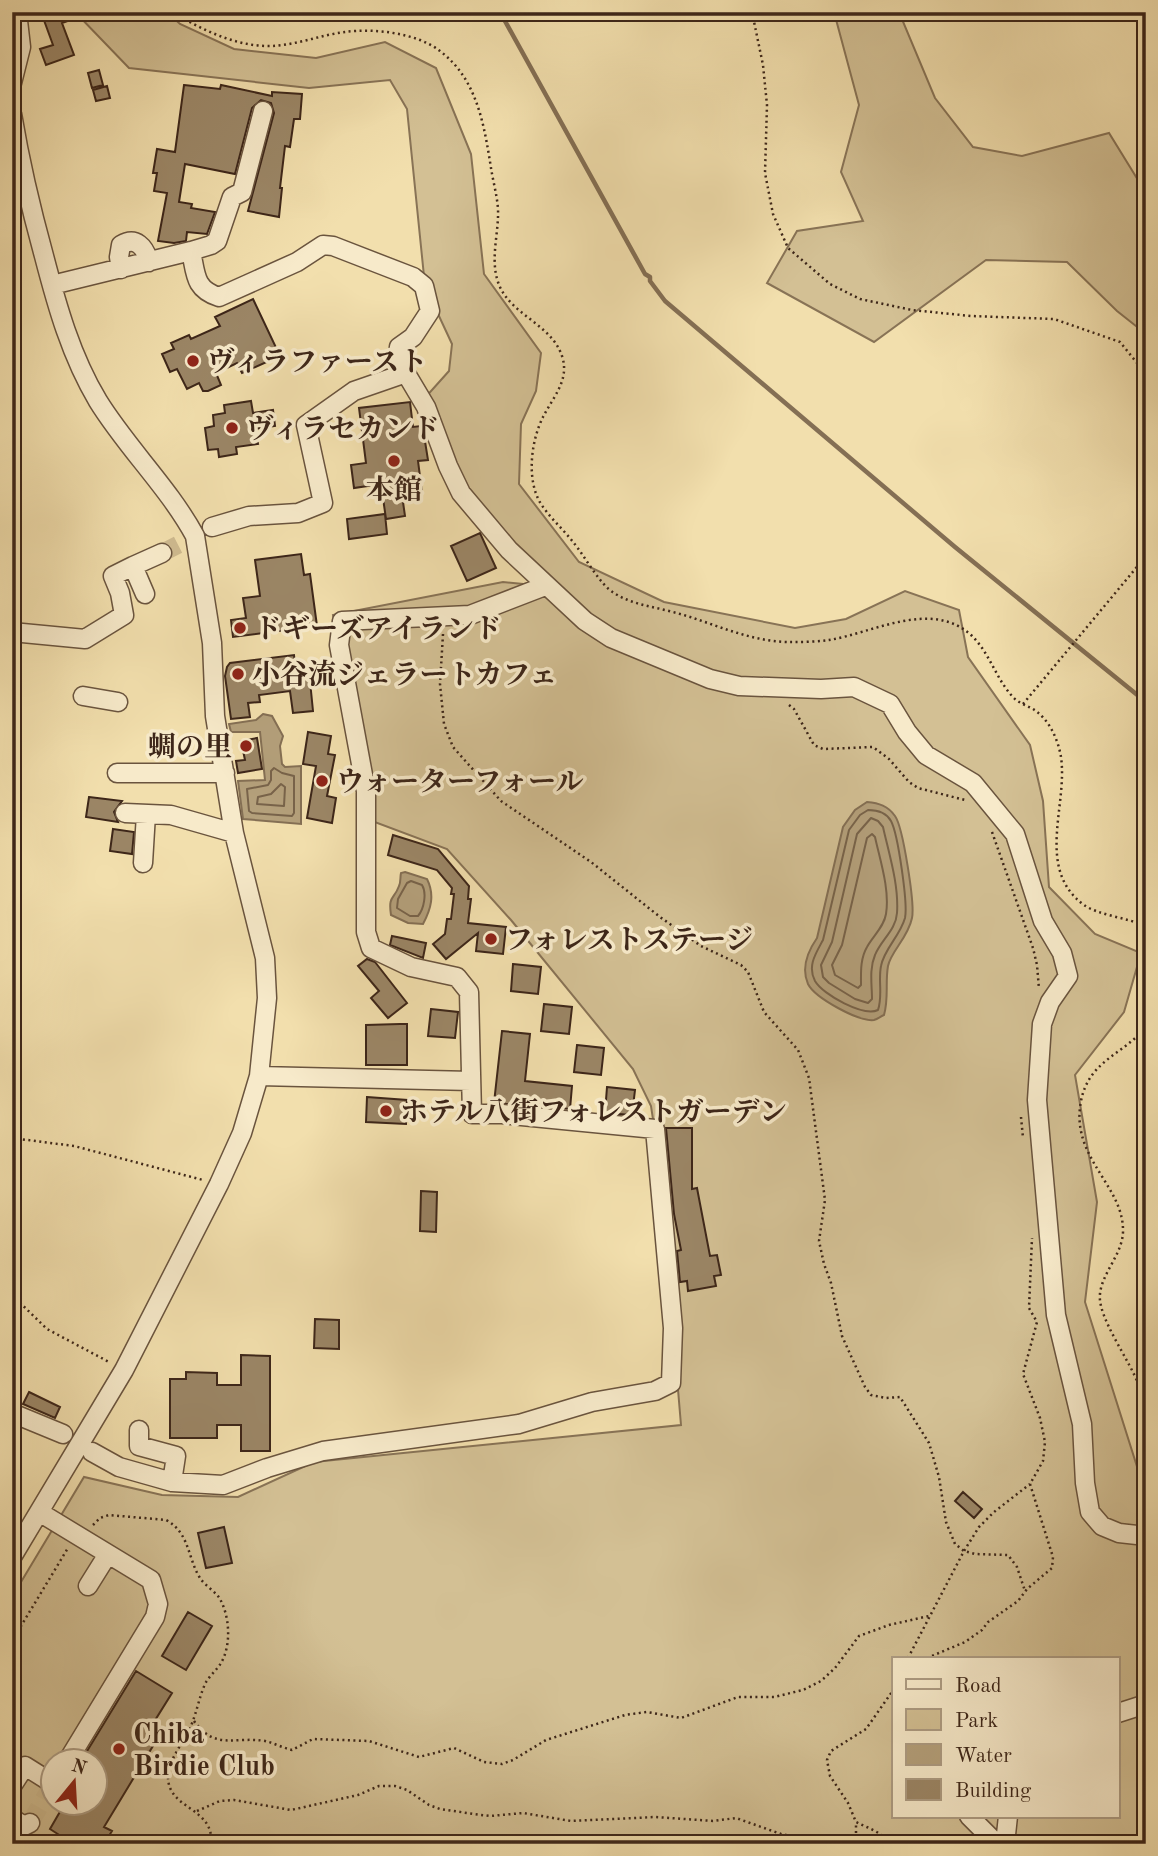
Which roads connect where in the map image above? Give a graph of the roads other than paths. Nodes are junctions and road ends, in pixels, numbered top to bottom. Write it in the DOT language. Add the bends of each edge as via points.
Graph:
graph roads {
  1 [pos="17,12"];
  2 [pos="12,83"];
  3 [pos="264,111"];
  4 [pos="12,114"];
  5 [pos="191,251"];
  6 [pos="149,262"];
  7 [pos="121,269"];
  8 [pos="51,285"];
  9 [pos="406,373"];
  10 [pos="212,527"];
  11 [pos="162,553"];
  12 [pos="133,566"];
  13 [pos="545,586"];
  14 [pos="145,594"];
  15 [pos="12,632"];
  16 [pos="83,696"];
  17 [pos="118,702"];
  18 [pos="117,773"];
  19 [pos="225,773"];
  20 [pos="125,813"];
  21 [pos="146,814"];
  22 [pos="234,833"];
  23 [pos="143,863"];
  24 [pos="259,1076"];
  25 [pos="471,1081"];
  26 [pos="12,1413"];
  27 [pos="139,1430"];
  28 [pos="63,1434"];
  29 [pos="92,1452"];
  30 [pos="172,1482"];
  31 [pos="39,1512"];
  32 [pos="1146,1536"];
  33 [pos="108,1554"];
  34 [pos="12,1557"];
  35 [pos="88,1586"];
  36 [pos="1146,1704"];
  37 [pos="1120,1712"];
  38 [pos="75,1748"];
  39 [pos="38,1776"];
  40 [pos="12,1786"];
  41 [pos="12,1818"];
  42 [pos="971,1818"];
  43 [pos="1008,1818"];
  44 [pos="30,1823"];
  45 [pos="997,1844"];
  46 [pos="1005,1844"];
  1 -- 2 [label="street" via="20,47"];
  3 -- 5 [label="street" via="242,192 232,197 217,240"];
  4 -- 8 [label="street" via="22,175"];
  5 -- 6 [label="street"];
  5 -- 9 [label="street" via="198,282 205,293 219,297 297,262 323,245 413,277 424,286 430,311 413,337 400,347 398,359"];
  6 -- 7 [label="street"];
  6 -- 7 [label="street" via="144,248 127,242 119,251"];
  7 -- 8 [label="street"];
  8 -- 19 [label="street" via="68,339 98,400 195,536"];
  9 -- 10 [label="street" via="354,391 306,425 323,503 298,513 249,516"];
  9 -- 13 [label="street" via="426,407 461,493"];
  11 -- 12 [label="street"];
  12 -- 14 [label="street"];
  12 -- 15 [label="street" via="113,576 124,615 96,634 85,639"];
  13 -- 25 [label="street" via="470,615 342,621 339,645 366,792 366,932 371,948 411,967 457,977 469,992"];
  13 -- 32 [label="street" via="611,638 710,679 739,686 854,687 890,704 926,755 974,783 1015,834 1043,921 1062,953 1068,976 1041,1024 1037,1100 1056,1315 1082,1424 1090,1512 1111,1530"];
  16 -- 17 [label="street"];
  18 -- 19 [label="street"];
  19 -- 22 [label="street"];
  20 -- 21 [label="street"];
  21 -- 22 [label="street" via="172,815"];
  21 -- 23 [label="street"];
  22 -- 24 [label="street" via="265,958 267,998"];
  24 -- 25 [label="street"];
  24 -- 31 [label="street" via="242,1133 219,1184 124,1370"];
  25 -- 30 [label="street" via="472,1114 655,1129 673,1328 671,1383 519,1424 323,1451 223,1485"];
  26 -- 28 [label="street"];
  27 -- 30 [label="street" via="139,1446 176,1456"];
  29 -- 30 [label="street" via="119,1467"];
  31 -- 33 [label="street"];
  31 -- 34 [label="street"];
  33 -- 35 [label="street"];
  33 -- 38 [label="street" via="151,1580 158,1604 155,1617"];
  36 -- 37 [label="street"];
  39 -- 40 [label="street" via="25,1766"];
  41 -- 44 [label="street" via="24,1826"];
  42 -- 45 [label="street"];
  43 -- 46 [label="street"];
}
